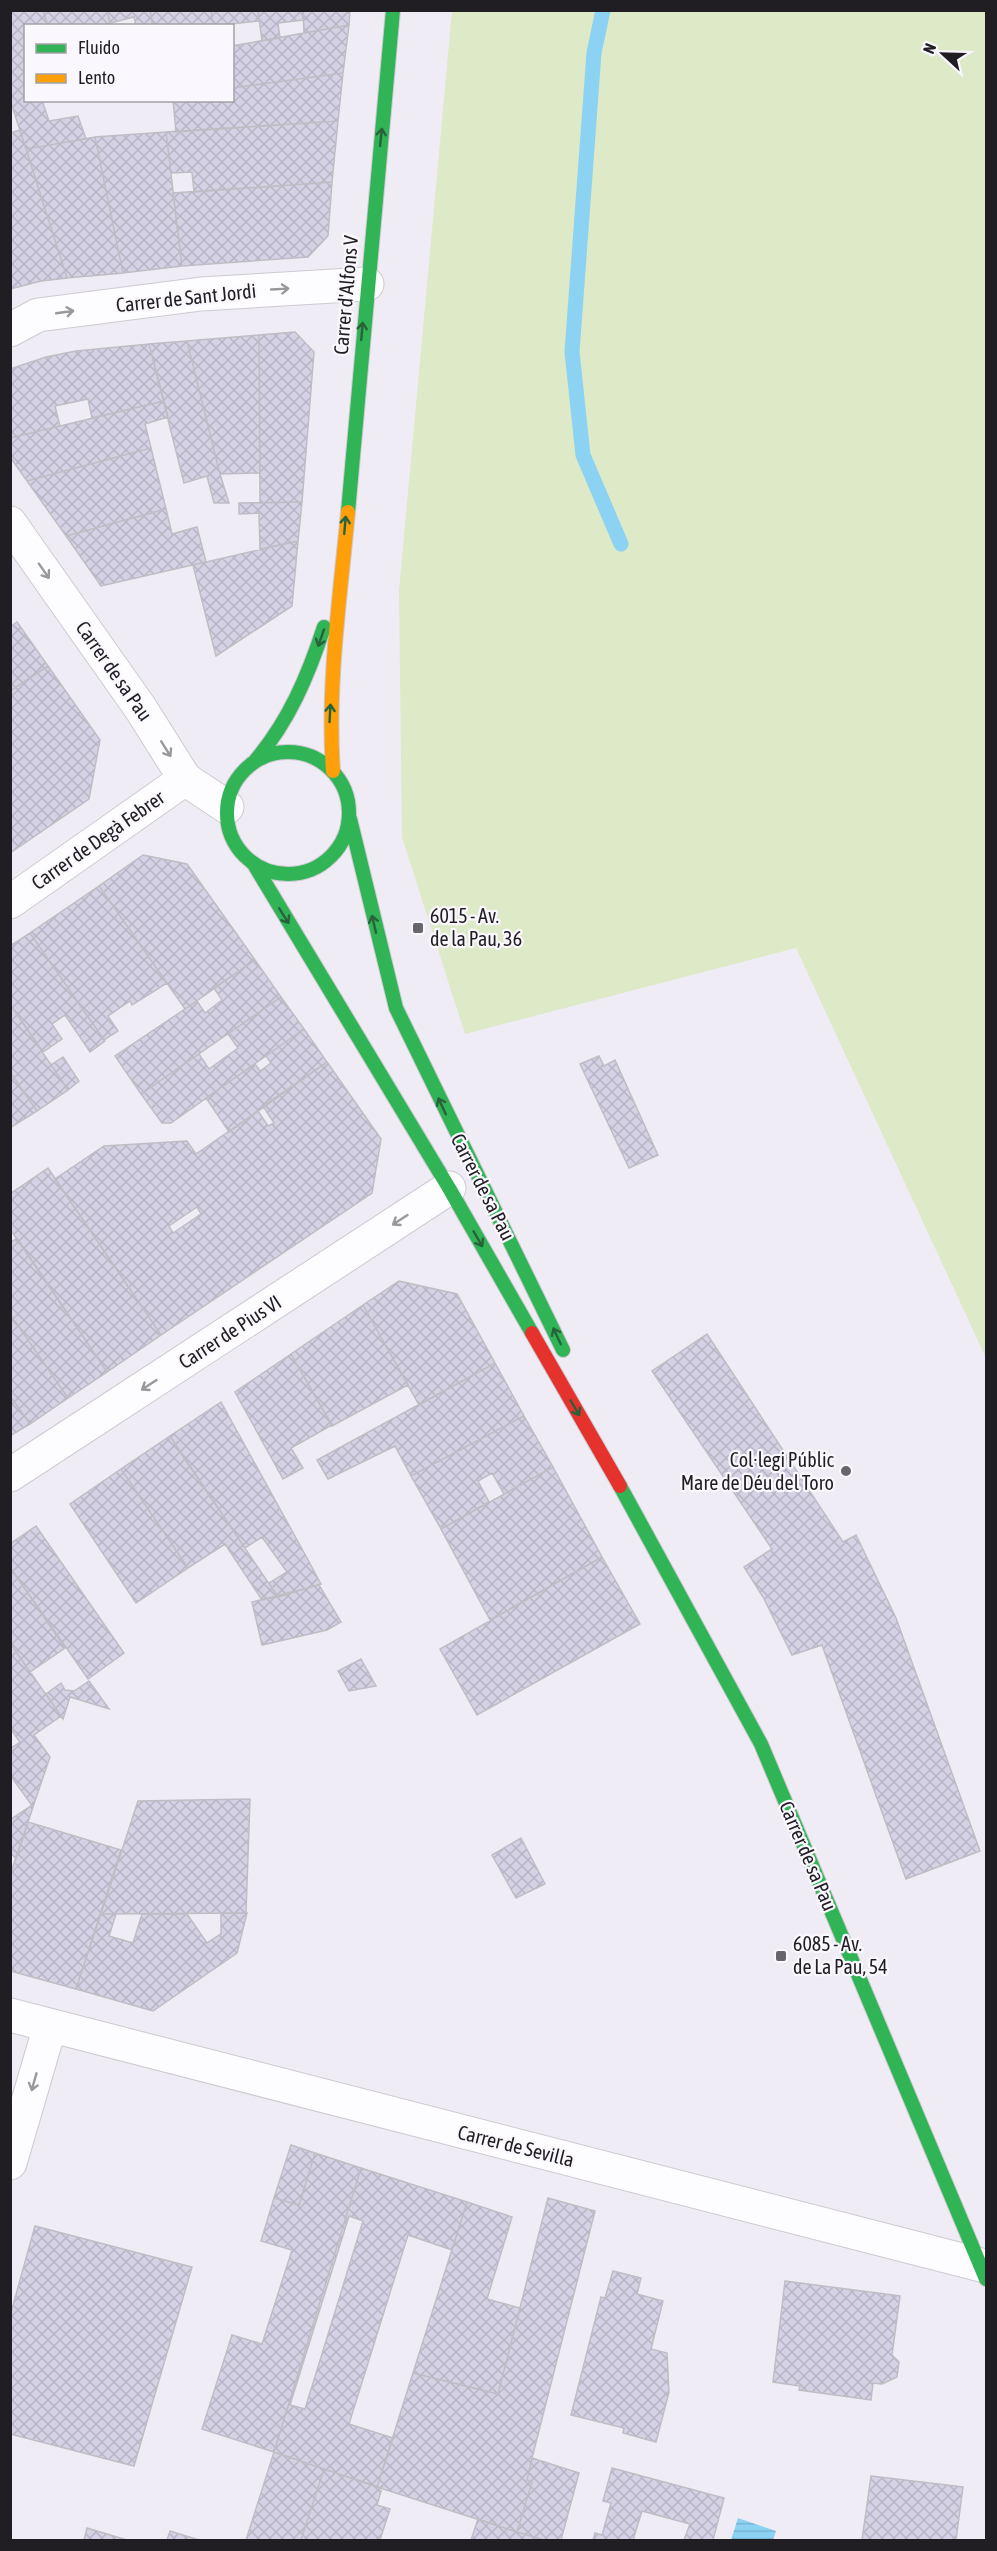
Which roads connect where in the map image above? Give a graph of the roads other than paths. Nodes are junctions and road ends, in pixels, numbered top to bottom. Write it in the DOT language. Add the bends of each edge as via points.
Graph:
graph roads {
  1 [pos="393,10"];
  2 [pos="367,284"];
  3 [pos="10,330"];
  4 [pos="10,523"];
  5 [pos="340,583"];
  6 [pos="255,761"];
  7 [pos="333,771"];
  8 [pos="185,779"];
  9 [pos="227,807"];
  10 [pos="350,819"];
  11 [pos="255,866"];
  12 [pos="10,902"];
  13 [pos="449,1188"];
  14 [pos="569,1362"];
  15 [pos="584,1393"];
  16 [pos="10,1475"];
  17 [pos="652,1542"];
  18 [pos="10,2015"];
  19 [pos="50,2026"];
  20 [pos="10,2163"];
  21 [pos="984,2272"];
  2 -- 1 [label="street, Carrer d'Alfons V, one-way"];
  3 -- 2 [label="street, Carrer de Sant Jordi, one-way" via="38,315 177,297"];
  5 -- 2 [label="street, Carrer d'Alfons V, one-way"];
  4 -- 8 [label="street, Carrer de sa Pau, one-way" via="141,709"];
  5 -- 6 [label="street, Carrer d'Alfons V, one-way" via="307,677 273,741"];
  7 -- 5 [label="street, Carrer d'Alfons V, one-way" via="330,725"];
  6 -- 7 [label="street" via="271,754 305,754"];
  6 -- 9 [label="street" via="231,789"];
  7 -- 10 [label="street" via="344,785"];
  8 -- 9 [label="street, Carrer de sa Pau"];
  8 -- 12 [label="street, Carrer de Degà Febrer"];
  9 -- 11 [label="street" via="233,841"];
  10 -- 11 [label="street" via="339,848 316,869 285,875"];
  14 -- 10 [label="street, Carrer de sa Pau, one-way" via="396,1008"];
  11 -- 13 [label="street, Carrer de sa Pau, one-way"];
  13 -- 16 [label="street, Carrer de Pius VI, one-way"];
  13 -- 17 [label="street, Carrer de sa Pau, one-way"];
  15 -- 17 [label="street, Carrer de sa Pau"];
  17 -- 21 [label="street, Carrer de sa Pau" via="761,1744"];
  18 -- 19 [label="street, Carrer de Sevilla"];
  19 -- 20 [label="street, one-way"];
  19 -- 21 [label="street, Carrer de Sevilla"];
}
